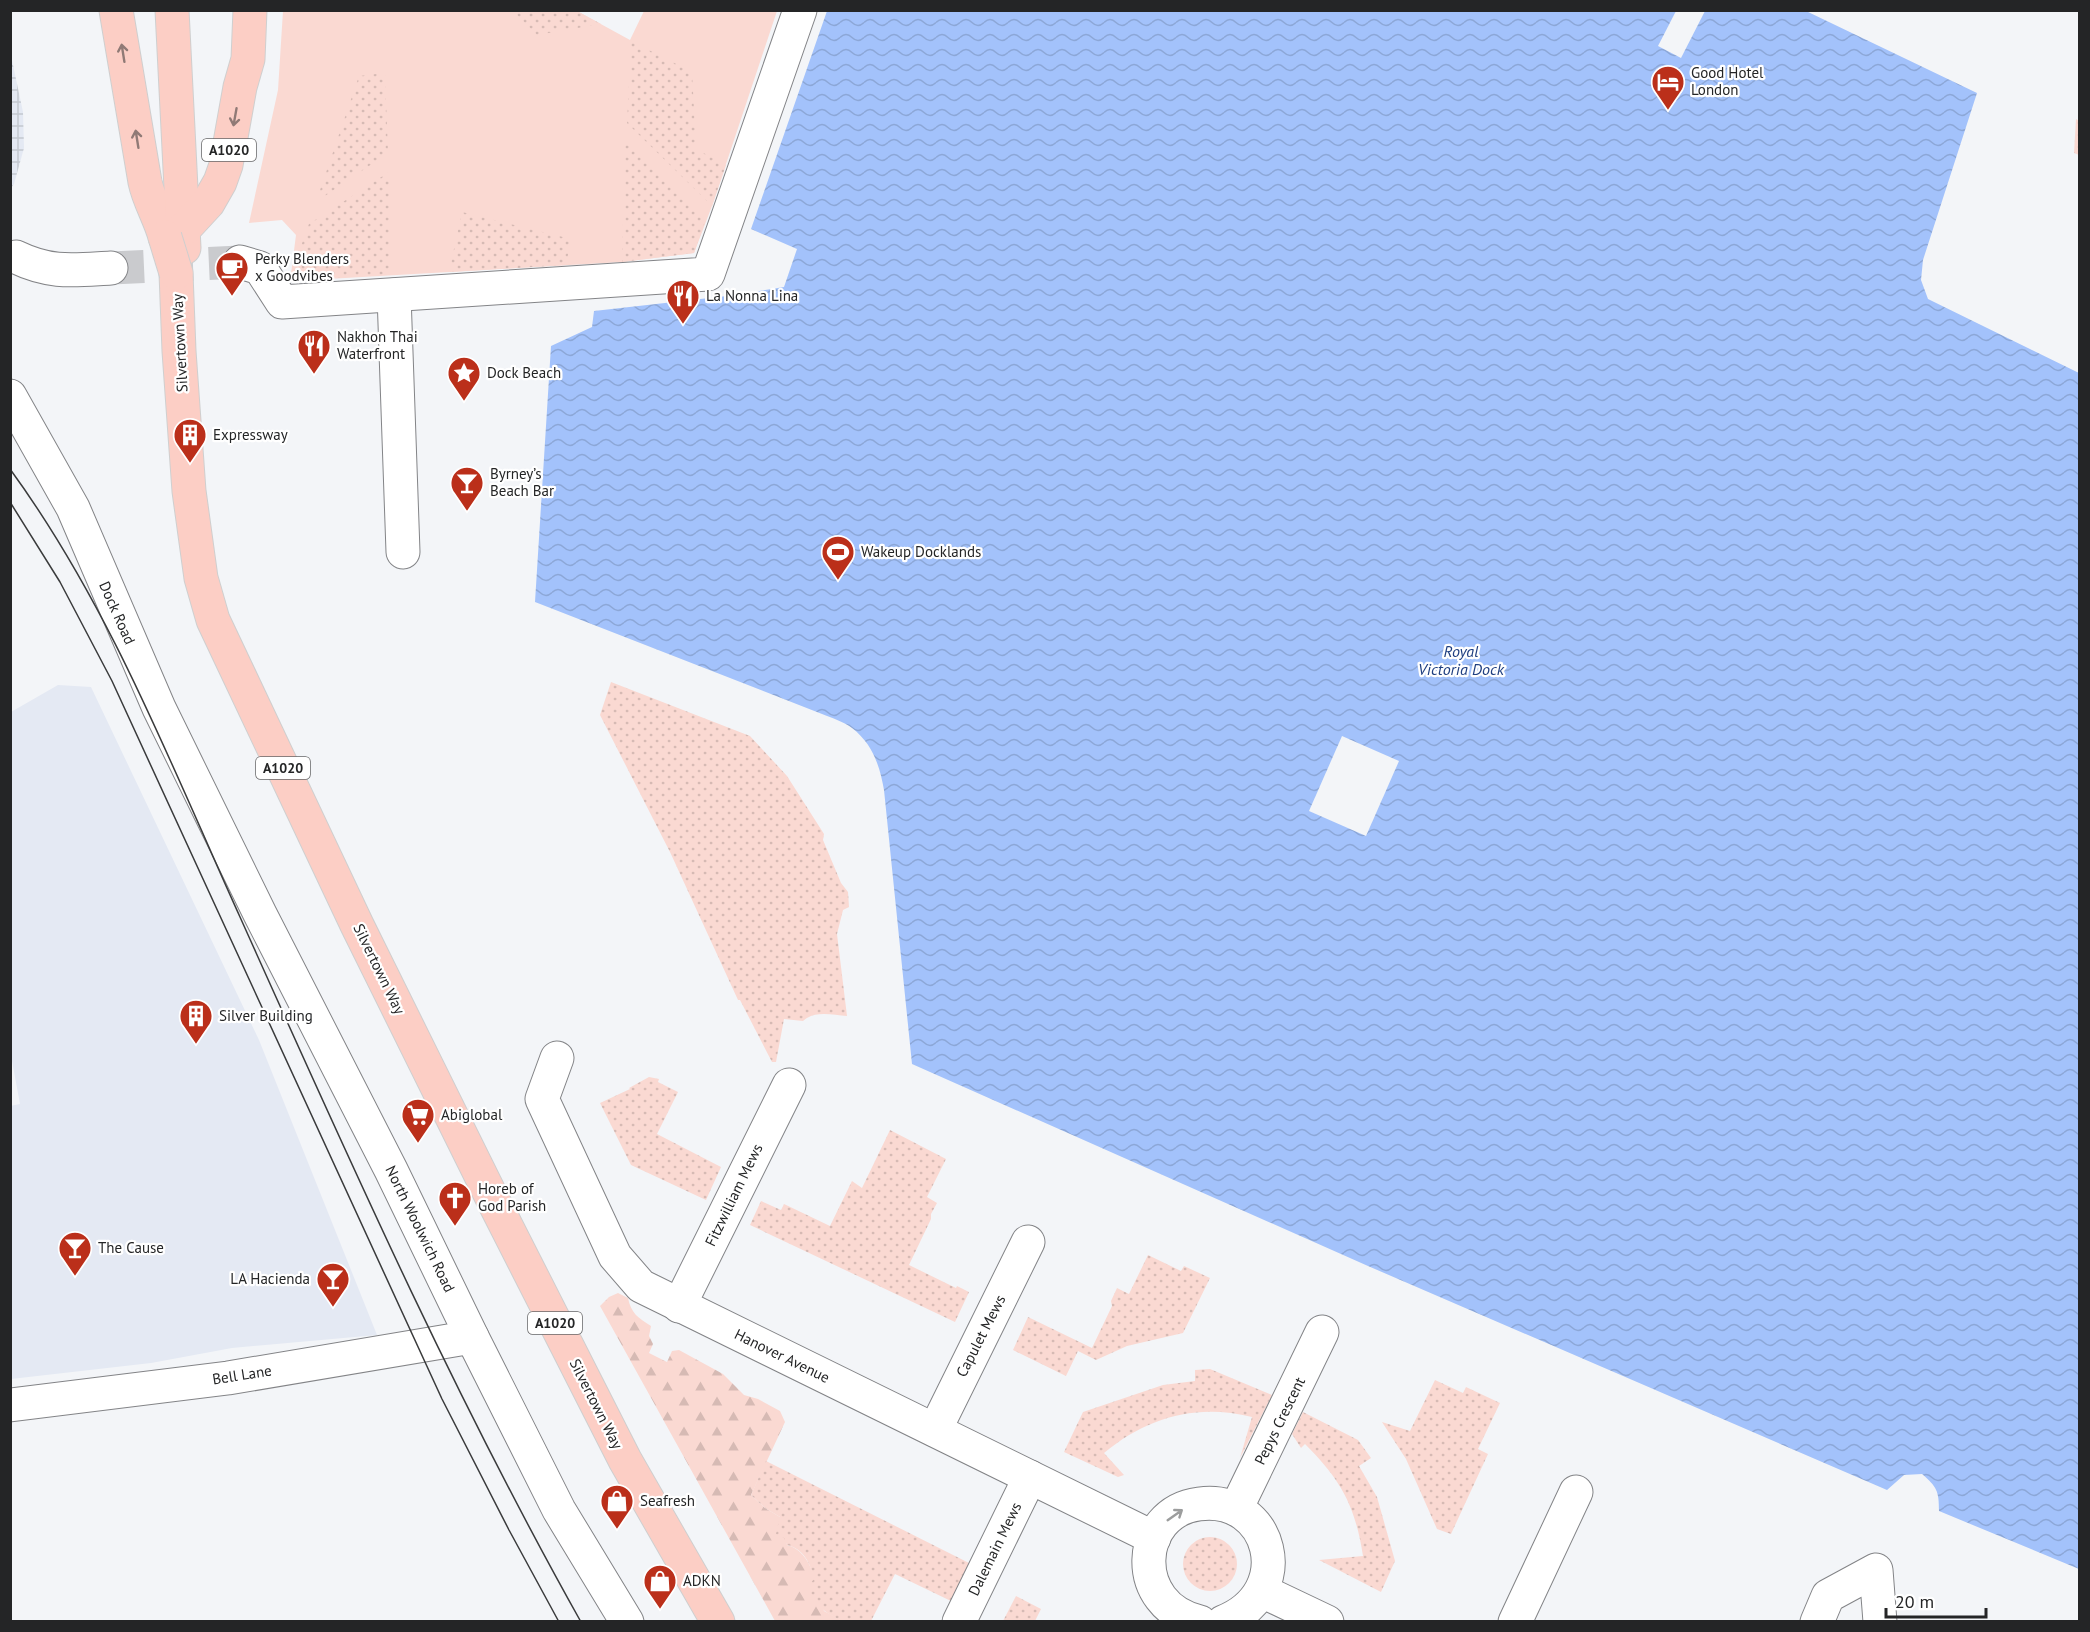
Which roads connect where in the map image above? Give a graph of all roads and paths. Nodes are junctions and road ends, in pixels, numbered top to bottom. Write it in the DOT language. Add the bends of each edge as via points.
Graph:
graph roads {
  1 [pos="116,10"];
  2 [pos="172,10"];
  3 [pos="250,10"];
  4 [pos="800,10"];
  5 [pos="184,229"];
  6 [pos="16,257"];
  7 [pos="240,262"];
  8 [pos="111,268"];
  9 [pos="177,273"];
  10 [pos="394,295"];
  11 [pos="10,396"];
  12 [pos="403,552"];
  13 [pos="220,832"];
  14 [pos="557,1058"];
  15 [pos="789,1085"];
  16 [pos="1028,1242"];
  17 [pos="679,1306"];
  18 [pos="1322,1332"];
  19 [pos="471,1336"];
  20 [pos="10,1405"];
  21 [pos="934,1430"];
  22 [pos="1030,1477"];
  23 [pos="1576,1492"];
  24 [pos="1236,1509"];
  25 [pos="1154,1538"];
  26 [pos="1262,1591"];
  27 [pos="1165,1615"];
  28 [pos="627,1622"];
  29 [pos="718,1622"];
  30 [pos="959,1622"];
  31 [pos="1200,1622"];
  32 [pos="1223,1622"];
  33 [pos="1327,1622"];
  34 [pos="1515,1622"];
  35 [pos="1817,1622"];
  36 [pos="1880,1622"];
  9 -- 1 [label="main road, Silvertown Way / A1020, one-way, bridge" via="146,189"];
  2 -- 5 [label="main road, Silvertown Way / A1020"];
  3 -- 5 [label="main road, A1020, one-way" via="248,59 226,165 208,203"];
  4 -- 10 [label="street" via="708,274"];
  5 -- 9 [label="main road, Silvertown Way / A1020"];
  6 -- 8 [label="street" via="58,271"];
  7 -- 10 [label="street" via="260,268 282,302"];
  9 -- 29 [label="main road, Silvertown Way / A1020" via="189,491 201,578 213,620 357,926 502,1218 625,1460"];
  10 -- 12 [label="street"];
  11 -- 13 [label="street, Dock Road" via="73,508 159,708"];
  13 -- 19 [label="street, North Woolwich Road"];
  14 -- 17 [label="street, Hanover Avenue" via="542,1099 615,1256 641,1286"];
  15 -- 17 [label="street, Fitzwilliam Mews"];
  16 -- 21 [label="street, Capulet Mews"];
  17 -- 21 [label="street, Hanover Avenue"];
  18 -- 24 [label="street, Pepys Crescent"];
  19 -- 20 [label="street, Bell Lane" via="228,1378"];
  19 -- 28 [label="street, North Woolwich Road" via="559,1510"];
  21 -- 22 [label="street, Hanover Avenue"];
  22 -- 25 [label="street, Hanover Avenue"];
  22 -- 30 [label="street, Dalemain Mews"];
  23 -- 34 [label="street"];
  25 -- 24 [label="street, one-way" via="1180,1510 1198,1504"];
  24 -- 26 [label="street" via="1263,1536 1268,1573"];
  25 -- 27 [label="street" via="1149,1573"];
  26 -- 32 [label="street" via="1252,1605"];
  26 -- 33 [label="street"];
  27 -- 31 [label="street"];
  35 -- 36 [label="street" via="1828,1596 1876,1570"];
}
